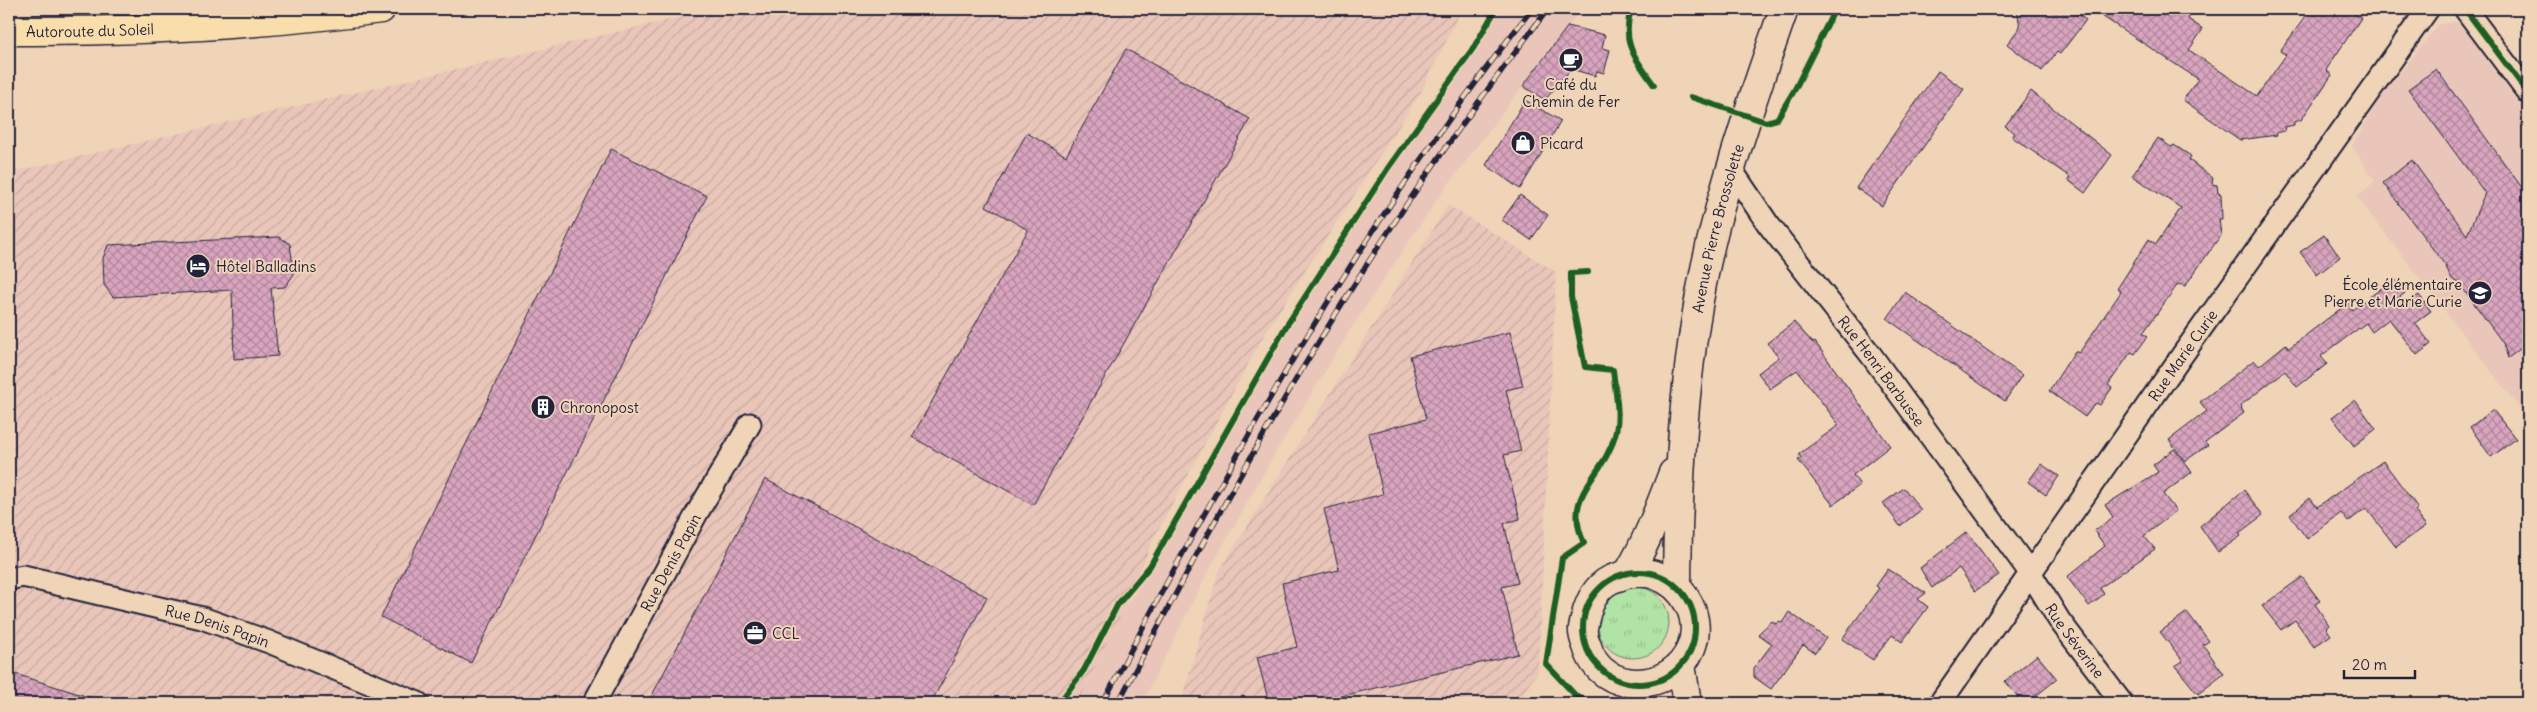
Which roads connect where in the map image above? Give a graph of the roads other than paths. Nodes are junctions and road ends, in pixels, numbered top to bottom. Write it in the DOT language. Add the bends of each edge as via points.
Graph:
graph roads {
  1 [pos="381,9"];
  2 [pos="1784,9"];
  3 [pos="2428,9"];
  4 [pos="2465,9"];
  5 [pos="9,31"];
  6 [pos="2528,94"];
  7 [pos="1731,169"];
  8 [pos="750,424"];
  9 [pos="1680,453"];
  10 [pos="1628,573"];
  11 [pos="2030,574"];
  12 [pos="9,579"];
  13 [pos="1677,587"];
  14 [pos="1681,665"];
  15 [pos="1632,693"];
  16 [pos="418,703"];
  17 [pos="594,703"];
  18 [pos="1687,703"];
  19 [pos="1940,703"];
  20 [pos="2122,703"];
  1 -- 5 [label="highway, Autoroute du Soleil" via="279,21 155,29"];
  2 -- 7 [label="main road, Avenue Pierre Brossolette"];
  3 -- 11 [label="street, Rue Marie Curie"];
  4 -- 6 [label="street"];
  7 -- 9 [label="main road, Avenue Pierre Brossolette" via="1703,284"];
  7 -- 11 [label="street, Rue Henri Barbusse" via="1768,224 1871,355"];
  8 -- 17 [label="street, Rue Denis Papin"];
  9 -- 10 [label="main road, Avenue Pierre Brossolette" via="1654,523"];
  9 -- 13 [label="main road, Avenue Pierre Brossolette"];
  10 -- 13 [label="main road" via="1654,574"];
  10 -- 15 [label="main road" via="1604,584 1588,605 1583,631 1590,656 1604,672"];
  11 -- 19 [label="street, Rue Marie Curie"];
  11 -- 20 [label="street, Rue Séverine" via="2059,620"];
  12 -- 16 [label="street, Rue Denis Papin" via="23,576 202,618"];
  13 -- 14 [label="main road" via="1688,600 1694,618 1693,642"];
  14 -- 15 [label="main road" via="1672,674"];
  14 -- 18 [label="main road"];
}
